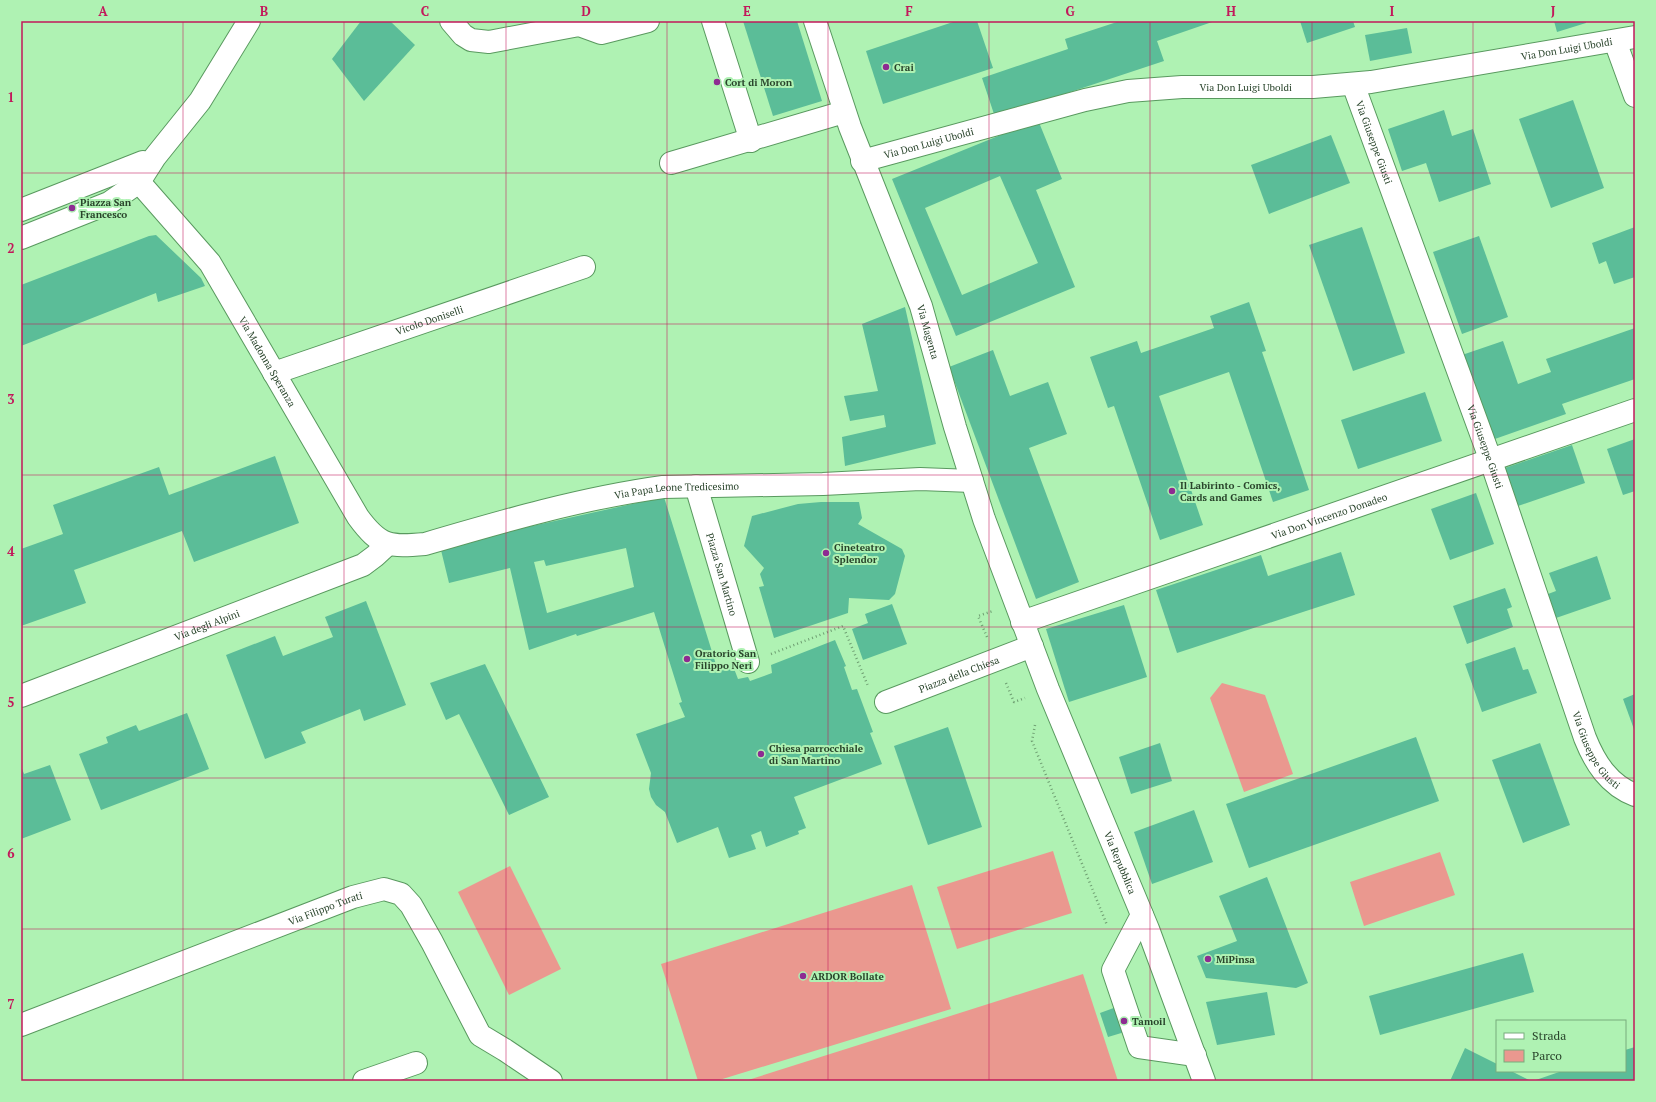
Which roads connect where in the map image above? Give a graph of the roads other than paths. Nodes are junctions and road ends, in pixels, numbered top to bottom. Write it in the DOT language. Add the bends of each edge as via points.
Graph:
graph roads {
  1 [pos="249,21"];
  2 [pos="451,21"];
  3 [pos="648,21"];
  4 [pos="713,21"];
  5 [pos="815,21"];
  6 [pos="1625,39"];
  7 [pos="1353,84"];
  8 [pos="1635,96"];
  9 [pos="844,112"];
  10 [pos="751,141"];
  11 [pos="862,161"];
  12 [pos="671,163"];
  13 [pos="134,175"];
  14 [pos="21,210"];
  15 [pos="21,238"];
  16 [pos="584,267"];
  17 [pos="274,373"];
  18 [pos="1635,410"];
  19 [pos="1491,461"];
  20 [pos="972,481"];
  21 [pos="696,486"];
  22 [pos="388,544"];
  23 [pos="1022,622"];
  24 [pos="1032,646"];
  25 [pos="748,662"];
  26 [pos="21,696"];
  27 [pos="886,702"];
  28 [pos="1635,795"];
  29 [pos="1142,914"];
  30 [pos="21,1025"];
  31 [pos="1195,1055"];
  32 [pos="416,1063"];
  33 [pos="364,1081"];
  34 [pos="550,1081"];
  35 [pos="1204,1081"];
  1 -- 13 [label="street" via="200,101 155,157"];
  2 -- 3 [label="street" via="467,38 489,42 579,25 601,33"];
  4 -- 10 [label="street"];
  5 -- 9 [label="street, Via Magenta"];
  6 -- 7 [label="street, Via Don Luigi Uboldi"];
  6 -- 8 [label="street"];
  7 -- 11 [label="street, Via Don Luigi Uboldi" via="1313,87 1171,87 1128,91 1085,100"];
  7 -- 19 [label="street, Via Giuseppe Giusti"];
  9 -- 10 [label="street"];
  9 -- 11 [label="street, Via Magenta"];
  10 -- 12 [label="street"];
  11 -- 20 [label="street, Via Magenta" via="921,306"];
  13 -- 14 [label="street"];
  13 -- 15 [label="street" via="109,203"];
  13 -- 17 [label="street, Via Madonna Speranza" via="210,263"];
  16 -- 17 [label="street, Vicolo Doniselli"];
  17 -- 22 [label="street, Via Madonna Speranza" via="358,517 376,538"];
  18 -- 19 [label="street, Via Don Vincenzo Donadeo"];
  19 -- 23 [label="street, Via Don Vincenzo Donadeo"];
  19 -- 28 [label="street, Via Giuseppe Giusti" via="1589,748 1597,764 1608,777"];
  20 -- 21 [label="street, Via Papa Leone Tredicesimo" via="920,479"];
  20 -- 23 [label="street, Via Magenta"];
  21 -- 22 [label="street, Via Papa Leone Tredicesimo" via="639,490 557,508 425,544"];
  21 -- 25 [label="street, Piazza San Martino"];
  22 -- 26 [label="street, Via degli Alpini" via="363,565"];
  23 -- 24 [label="street, Via Magenta"];
  24 -- 27 [label="street, Piazza della Chiesa"];
  24 -- 29 [label="street, Via Repubblica"];
  29 -- 31 [label="street, Via Repubblica"];
  29 -- 31 [label="street" via="1113,970 1138,1047"];
  30 -- 34 [label="street, Via Filippo Turati" via="353,897 384,889 400,894 411,905 480,1035"];
  31 -- 35 [label="street, Via Repubblica"];
  32 -- 33 [label="street"];
}
